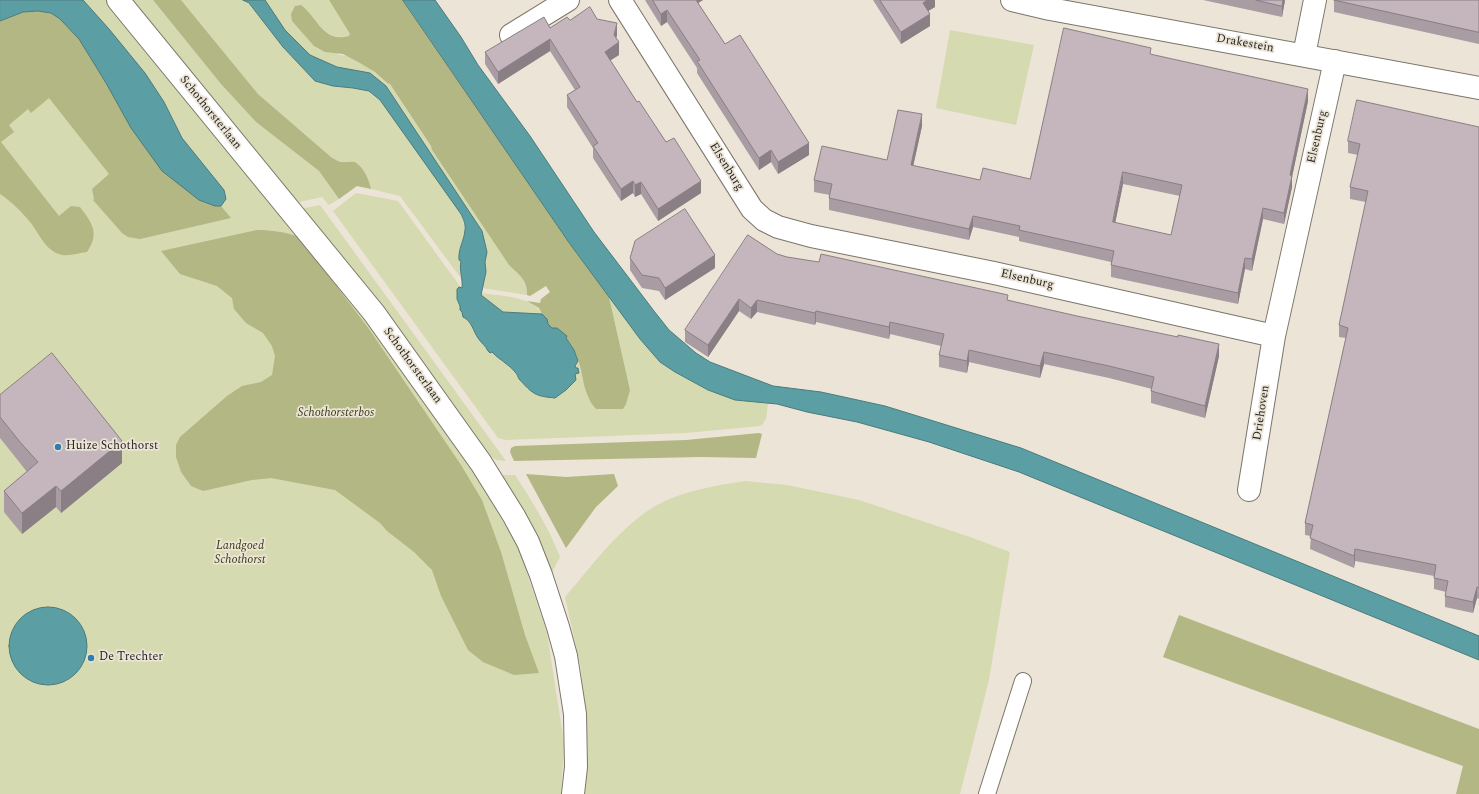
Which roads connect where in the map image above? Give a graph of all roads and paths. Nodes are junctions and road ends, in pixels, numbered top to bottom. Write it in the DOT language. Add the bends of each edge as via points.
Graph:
graph roads {
  1 [pos="118,0"];
  2 [pos="568,0"];
  3 [pos="620,0"];
  4 [pos="1012,0"];
  5 [pos="1315,0"];
  6 [pos="511,35"];
  7 [pos="1304,55"];
  8 [pos="1335,61"];
  9 [pos="1479,88"];
  10 [pos="1274,336"];
  11 [pos="1249,490"];
  12 [pos="1023,681"];
  13 [pos="573,794"];
  14 [pos="987,794"];
  1 -- 13 [label="street, Schothorsterlaan" via="374,313 481,463 514,516 541,575 566,656 576,714"];
  2 -- 6 [label="street"];
  3 -- 10 [label="street, Elsenburg" via="752,208 764,220 811,236 994,273"];
  4 -- 7 [label="street, Drakestein"];
  5 -- 7 [label="street"];
  7 -- 8 [label="street, Drakestein"];
  8 -- 9 [label="street, Drakestein"];
  8 -- 10 [label="street, Elsenburg"];
  10 -- 11 [label="street, Driehoven"];
  12 -- 14 [label="lane"];
}
